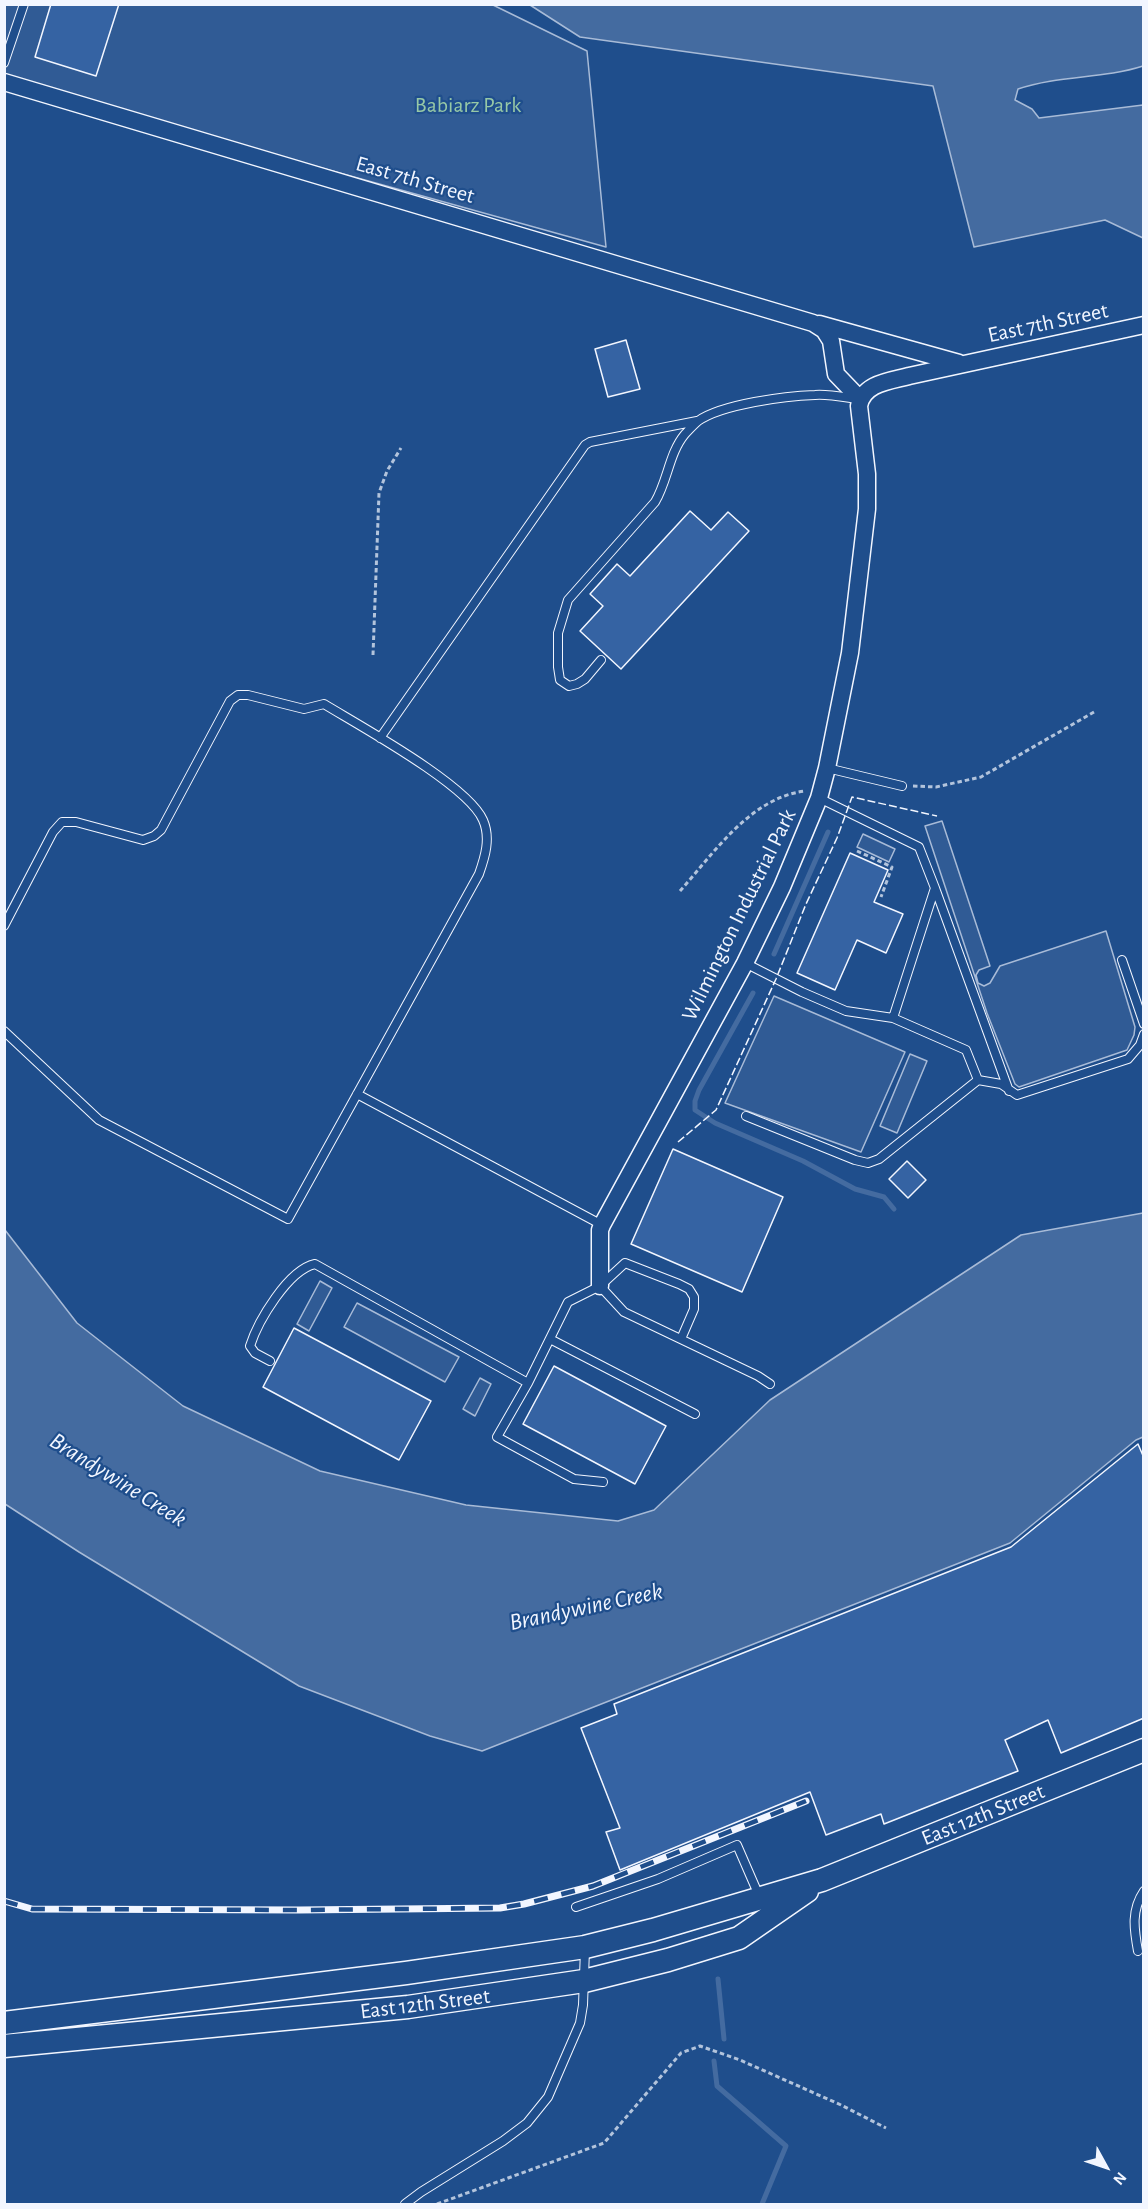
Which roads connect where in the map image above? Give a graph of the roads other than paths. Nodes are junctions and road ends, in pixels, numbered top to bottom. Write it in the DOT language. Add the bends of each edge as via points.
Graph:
graph roads {
  1 [pos="24,4"];
  2 [pos="4,63"];
  3 [pos="4,82"];
  4 [pos="813,322"];
  5 [pos="1143,325"];
  6 [pos="962,364"];
  7 [pos="860,399"];
  8 [pos="698,421"];
  9 [pos="601,660"];
  10 [pos="380,738"];
  11 [pos="827,768"];
  12 [pos="902,786"];
  13 [pos="820,794"];
  14 [pos="935,888"];
  15 [pos="4,926"];
  16 [pos="1122,960"];
  17 [pos="746,963"];
  18 [pos="893,1018"];
  19 [pos="1143,1024"];
  20 [pos="4,1031"];
  21 [pos="1143,1034"];
  22 [pos="978,1080"];
  23 [pos="1009,1091"];
  24 [pos="357,1094"];
  25 [pos="747,1116"];
  26 [pos="602,1225"];
  27 [pos="600,1286"];
  28 [pos="550,1339"];
  29 [pos="681,1339"];
  30 [pos="270,1361"];
  31 [pos="528,1383"];
  32 [pos="770,1384"];
  33 [pos="695,1414"];
  34 [pos="603,1482"];
  35 [pos="1143,1750"];
  36 [pos="822,1880"];
  37 [pos="1143,1891"];
  38 [pos="760,1898"];
  39 [pos="576,1907"];
  40 [pos="585,1947"];
  41 [pos="1138,1951"];
  42 [pos="584,1981"];
  43 [pos="4,2023"];
  44 [pos="4,2046"];
  45 [pos="405,2205"];
  1 -- 2 [label="lane"];
  3 -- 4 [label="street, East 7th Street"];
  4 -- 6 [label="street, East 7th Street"];
  4 -- 7 [label="street" via="831,341 836,374"];
  5 -- 6 [label="street, East 7th Street"];
  6 -- 7 [label="street, East 7th Street" via="873,386"];
  7 -- 8 [label="lane" via="808,395 737,406"];
  7 -- 11 [label="street, Wilmington Industrial Park" via="867,509 850,652"];
  8 -- 9 [label="lane" via="675,452 655,502 568,600 557,647 560,680 569,686 577,684"];
  8 -- 10 [label="lane" via="585,445"];
  10 -- 15 [label="lane" via="324,704 304,709 238,695 230,701 161,830 143,840 76,822 62,822"];
  10 -- 24 [label="lane" via="442,778 473,805 487,836 479,874"];
  11 -- 12 [label="lane"];
  11 -- 13 [label="street, Wilmington Industrial Park"];
  13 -- 14 [label="lane" via="919,848"];
  13 -- 17 [label="street, Wilmington Industrial Park" via="787,877"];
  14 -- 18 [label="lane"];
  14 -- 23 [label="lane"];
  16 -- 19 [label="lane"];
  17 -- 18 [label="lane" via="846,1011"];
  17 -- 26 [label="street, Wilmington Industrial Park"];
  18 -- 22 [label="lane" via="966,1050"];
  20 -- 24 [label="lane" via="99,1120 288,1219"];
  21 -- 23 [label="lane" via="1140,1046 1128,1059 1017,1095"];
  22 -- 23 [label="lane" via="1001,1084"];
  22 -- 25 [label="lane" via="879,1159 868,1163"];
  24 -- 26 [label="lane"];
  26 -- 27 [label="street, Wilmington Industrial Park"];
  27 -- 28 [label="lane" via="568,1302"];
  27 -- 29 [label="lane" via="624,1312"];
  27 -- 29 [label="lane" via="625,1263 688,1289 694,1298 694,1309"];
  28 -- 31 [label="lane"];
  28 -- 33 [label="lane"];
  29 -- 32 [label="lane"];
  30 -- 31 [label="lane" via="250,1346 254,1334 286,1283 304,1267 315,1264"];
  31 -- 34 [label="lane" via="497,1437 574,1479"];
  35 -- 36 [label="main road, East 12th Street"];
  36 -- 38 [label="main road, East 12th Street"];
  36 -- 42 [label="main road, East 12th Street" via="739,1938"];
  37 -- 41 [label="lane" via="1133,1924"];
  38 -- 39 [label="lane" via="737,1845 658,1879"];
  38 -- 40 [label="main road, East 12th Street"];
  40 -- 42 [label="lane"];
  40 -- 43 [label="main road, East 12th Street"];
  42 -- 44 [label="main road, East 12th Street" via="408,2007"];
  42 -- 45 [label="lane" via="580,2023 548,2097 537,2113 503,2141"];
}
